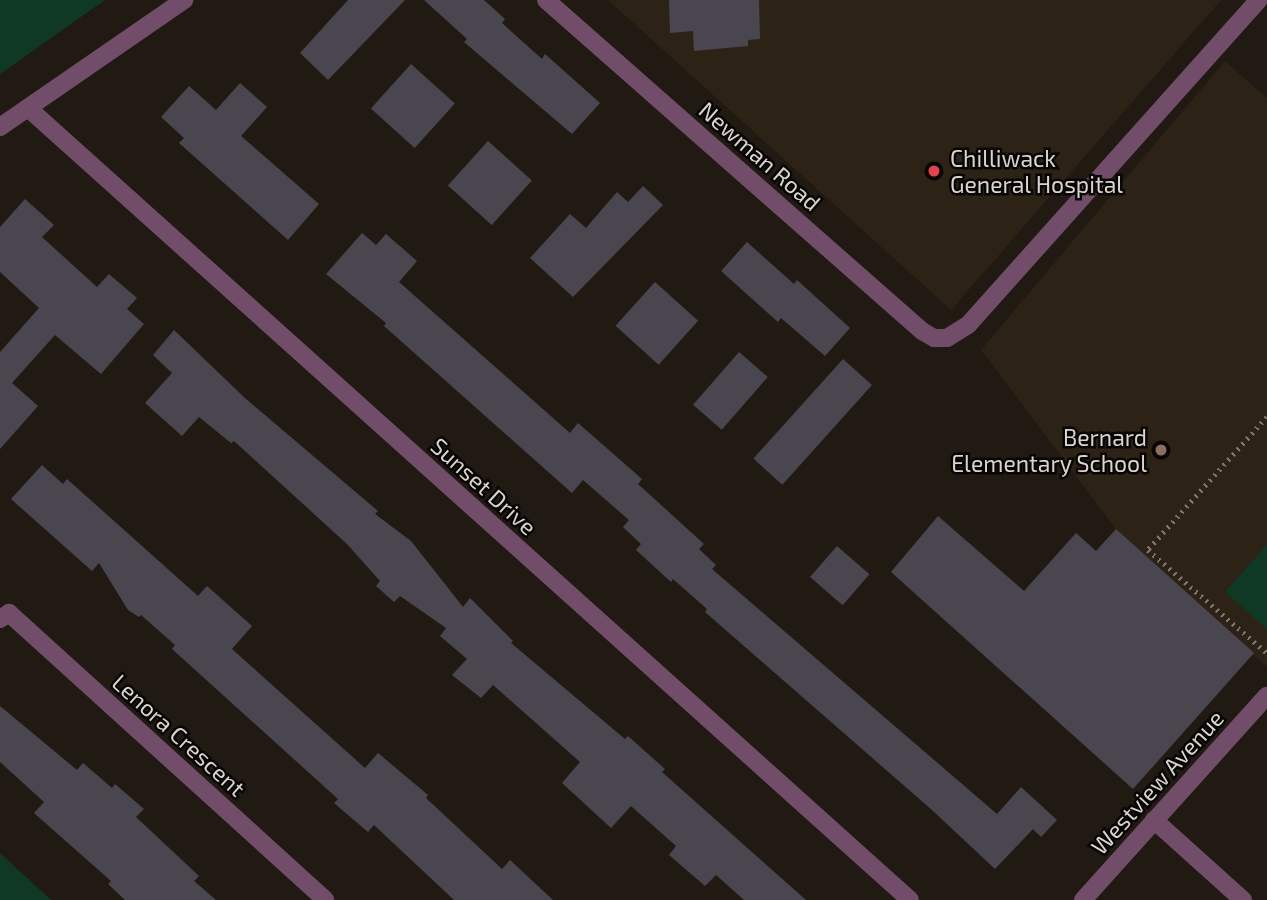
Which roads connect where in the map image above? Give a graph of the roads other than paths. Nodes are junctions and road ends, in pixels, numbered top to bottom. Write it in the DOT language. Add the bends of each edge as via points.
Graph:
graph roads {
  1 [pos="184,0"];
  2 [pos="546,0"];
  3 [pos="1258,0"];
  4 [pos="28,108"];
  5 [pos="0,127"];
  6 [pos="0,619"];
  7 [pos="1267,696"];
  8 [pos="1154,820"];
  9 [pos="325,900"];
  10 [pos="910,900"];
  11 [pos="1083,900"];
  12 [pos="1243,900"];
  1 -- 4 [label="street"];
  2 -- 3 [label="street, Newman Road" via="934,338 947,338 968,325"];
  4 -- 5 [label="street"];
  4 -- 10 [label="street, Sunset Drive"];
  6 -- 9 [label="street, Lenora Crescent" via="9,613"];
  7 -- 8 [label="street, Westview Avenue"];
  8 -- 11 [label="street, Westview Avenue"];
  8 -- 12 [label="street"];
}
